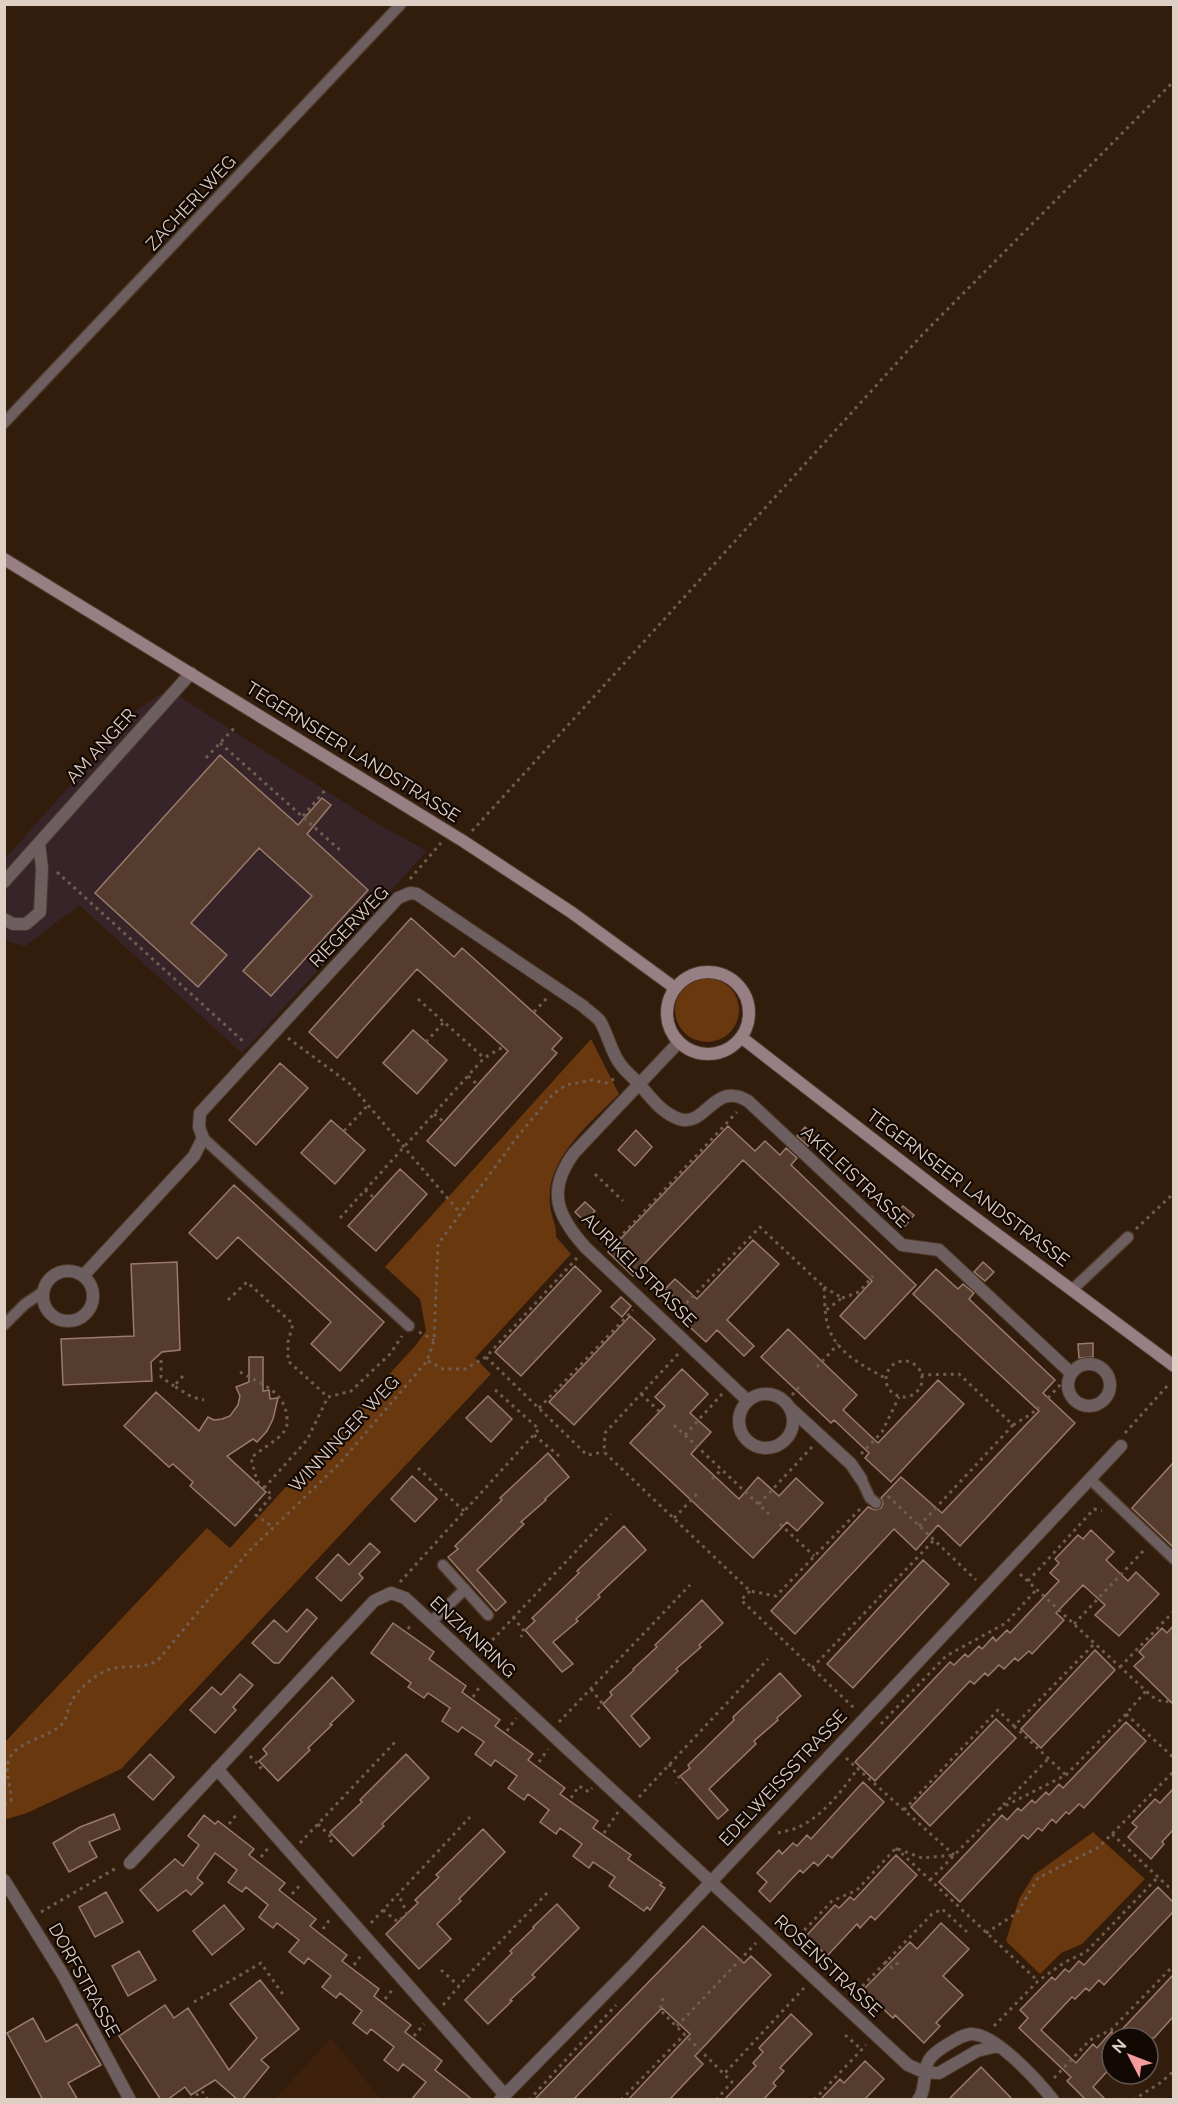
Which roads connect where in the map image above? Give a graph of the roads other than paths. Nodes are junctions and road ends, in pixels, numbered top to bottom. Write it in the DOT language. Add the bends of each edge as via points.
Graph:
graph roads {
  1 [pos="401,4"];
  2 [pos="4,423"];
  3 [pos="4,559"];
  4 [pos="191,673"];
  5 [pos="39,843"];
  6 [pos="4,882"];
  7 [pos="4,919"];
  8 [pos="675,988"];
  9 [pos="741,1037"];
  10 [pos="679,1042"];
  11 [pos="639,1084"];
  12 [pos="203,1138"];
  13 [pos="1128,1237"];
  14 [pos="83,1276"];
  15 [pos="1071,1290"];
  16 [pos="43,1292"];
  17 [pos="4,1325"];
  18 [pos="409,1326"];
  19 [pos="1173,1366"];
  20 [pos="1069,1379"];
  21 [pos="748,1401"];
  22 [pos="788,1405"];
  23 [pos="1121,1446"];
  24 [pos="861,1479"];
  25 [pos="1090,1479"];
  26 [pos="873,1500"];
  27 [pos="1173,1559"];
  28 [pos="443,1565"];
  29 [pos="465,1590"];
  30 [pos="488,1615"];
  31 [pos="431,1622"];
  32 [pos="217,1769"];
  33 [pos="130,1863"];
  34 [pos="4,1880"];
  35 [pos="711,1882"];
  36 [pos="997,2046"];
  37 [pos="924,2072"];
  38 [pos="502,2097"];
  39 [pos="130,2100"];
  40 [pos="918,2100"];
  41 [pos="1053,2100"];
  1 -- 2 [label="lane, ZACHERLWEG"];
  3 -- 4 [label="main road, TEGERNSEER LANDSTRASSE"];
  4 -- 5 [label="street, AM ANGER"];
  4 -- 8 [label="main road, TEGERNSEER LANDSTRASSE" via="463,841 571,912"];
  5 -- 6 [label="street, AM ANGER"];
  5 -- 7 [label="street" via="40,912 26,924"];
  8 -- 9 [label="main road" via="684,979 702,972 732,980 748,1006 747,1026"];
  8 -- 10 [label="main road" via="667,1010 672,1032"];
  9 -- 10 [label="main road" via="728,1049 711,1054 693,1051"];
  9 -- 15 [label="main road, TEGERNSEER LANDSTRASSE"];
  10 -- 11 [label="street, AURIKELSTRASSE"];
  11 -- 12 [label="street, RIEGERWEG" via="608,1044 600,1020 417,894 410,893 398,898 200,1113"];
  11 -- 20 [label="street, AKELEISTRASSE" via="666,1113 682,1120 695,1119 714,1102 731,1094 747,1101 902,1245 939,1251"];
  11 -- 21 [label="street, AURIKELSTRASSE" via="563,1167 557,1185 560,1208 568,1228 586,1248"];
  12 -- 14 [label="street" via="194,1156"];
  12 -- 18 [label="lane"];
  13 -- 15 [label="lane"];
  14 -- 16 [label="street" via="61,1272 49,1280"];
  14 -- 16 [label="street" via="92,1289 92,1305 88,1313 74,1321 57,1320 50,1315 45,1309"];
  15 -- 19 [label="main road, TEGERNSEER LANDSTRASSE"];
  16 -- 17 [label="lane"];
  21 -- 22 [label="street" via="771,1394"];
  21 -- 22 [label="street" via="740,1417 743,1435 749,1442 766,1448 783,1442 793,1427"];
  22 -- 24 [label="street" via="851,1464"];
  23 -- 25 [label="street, EDELWEISSSTRASSE"];
  24 -- 26 [label="lane"];
  25 -- 27 [label="lane"];
  25 -- 35 [label="street, EDELWEISSSTRASSE"];
  28 -- 29 [label="lane"];
  29 -- 30 [label="lane"];
  29 -- 31 [label="lane"];
  31 -- 32 [label="street, ENZIANRING" via="405,1598 391,1593 374,1601"];
  31 -- 35 [label="street, ENZIANRING"];
  32 -- 33 [label="street"];
  32 -- 38 [label="street"];
  34 -- 39 [label="street, DORFSTRASSE" via="63,1975"];
  35 -- 37 [label="street, ROSENSTRASSE" via="908,2065"];
  35 -- 38 [label="street, EDELWEISSSTRASSE"];
  36 -- 37 [label="street" via="976,2051 939,2073"];
  36 -- 37 [label="street" via="973,2034 956,2039 930,2059"];
  36 -- 41 [label="street" via="1021,2064"];
  37 -- 40 [label="street"];
}
